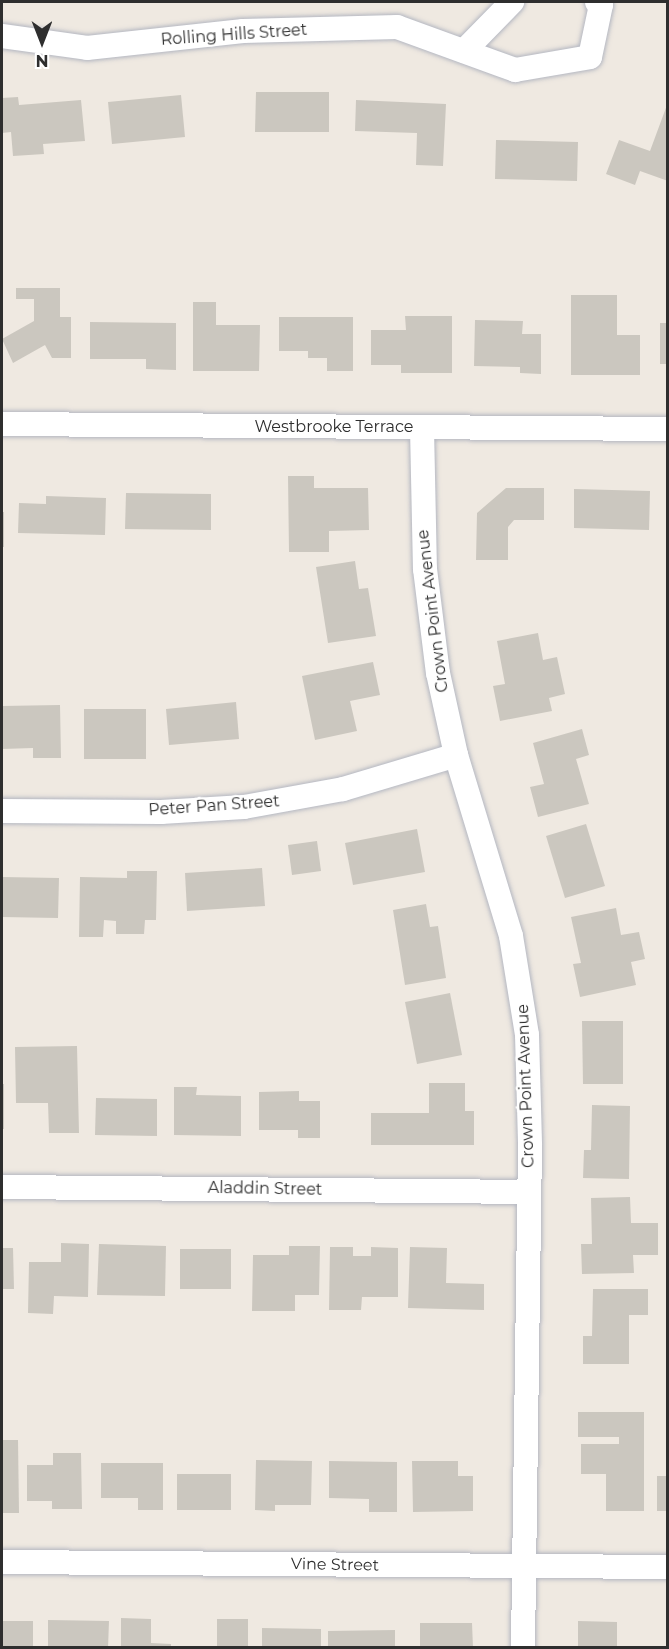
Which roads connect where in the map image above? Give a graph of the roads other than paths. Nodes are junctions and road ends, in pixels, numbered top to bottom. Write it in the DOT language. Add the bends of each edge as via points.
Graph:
graph roads {
  1 [pos="512,2"];
  2 [pos="597,2"];
  3 [pos="2,36"];
  4 [pos="464,51"];
  5 [pos="2,424"];
  6 [pos="422,428"];
  7 [pos="668,429"];
  8 [pos="456,756"];
  9 [pos="2,811"];
  10 [pos="2,1187"];
  11 [pos="529,1192"];
  12 [pos="2,1562"];
  13 [pos="524,1567"];
  14 [pos="668,1567"];
  15 [pos="523,1647"];
  1 -- 4 [label="street"];
  2 -- 4 [label="street, Rolling Hills Street" via="601,5 590,57 515,70"];
  3 -- 4 [label="street, Rolling Hills Street" via="87,48 243,31 398,27"];
  5 -- 6 [label="street, Westbrooke Terrace"];
  6 -- 7 [label="street, Westbrooke Terrace"];
  6 -- 8 [label="street, Crown Point Avenue" via="425,569 438,673"];
  8 -- 9 [label="street, Peter Pan Street" via="343,789 244,807 161,812"];
  8 -- 11 [label="street, Crown Point Avenue" via="496,883 521,984 529,1083"];
  10 -- 11 [label="street, Aladdin Street"];
  11 -- 13 [label="street, Crown Point Avenue"];
  12 -- 13 [label="street, Vine Street"];
  13 -- 14 [label="street, Vine Street"];
  13 -- 15 [label="street, Crown Point Avenue"];
}
